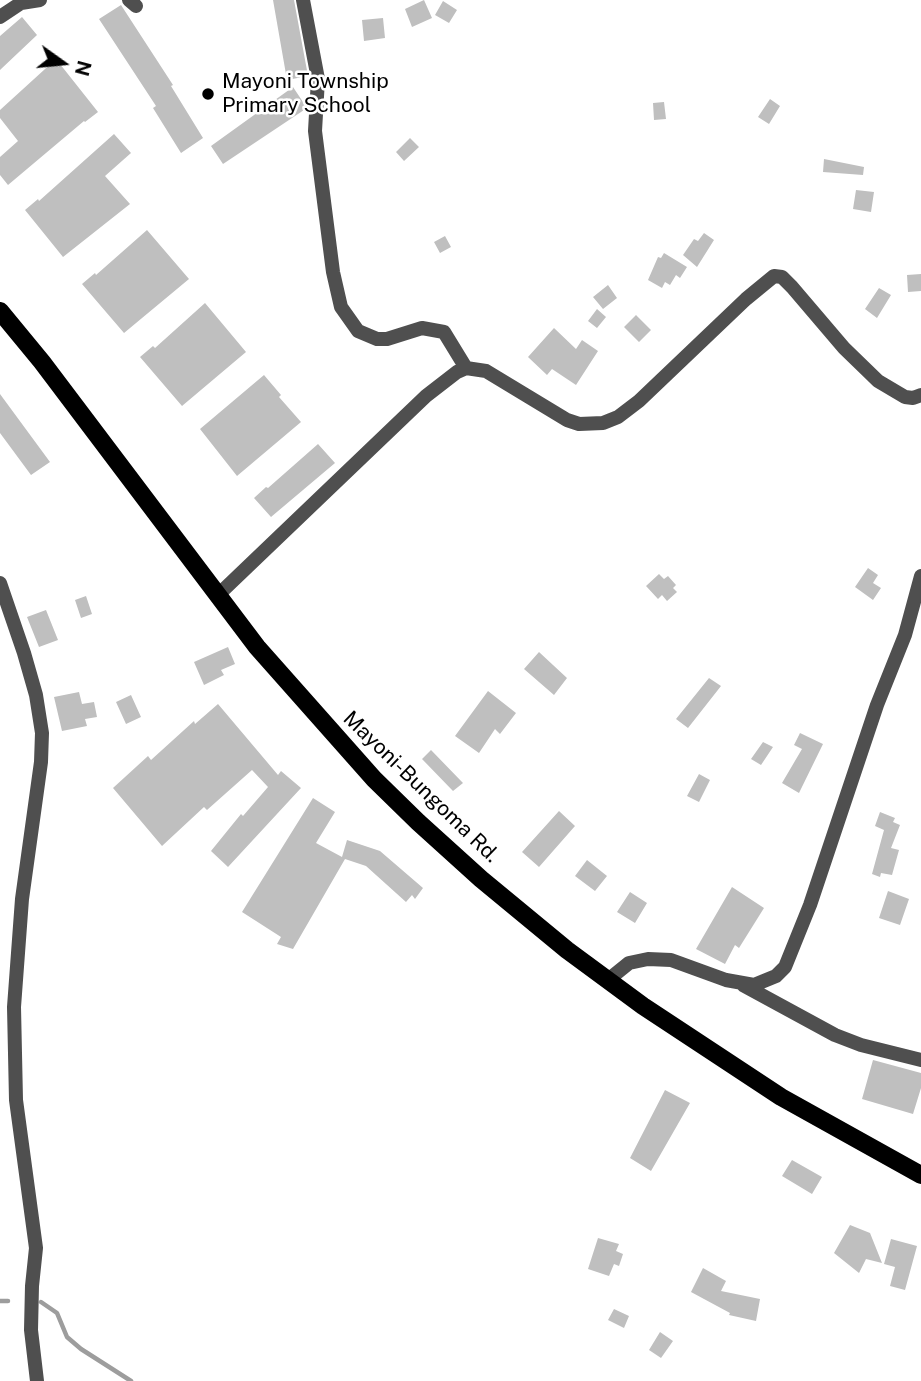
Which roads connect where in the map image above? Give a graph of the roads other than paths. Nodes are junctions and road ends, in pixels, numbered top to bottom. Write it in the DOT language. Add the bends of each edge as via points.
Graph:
graph roads {
  1 [pos="40,0"];
  2 [pos="303,0"];
  3 [pos="0,17"];
  4 [pos="0,311"];
  5 [pos="466,368"];
  6 [pos="921,395"];
  7 [pos="921,576"];
  8 [pos="0,583"];
  9 [pos="216,596"];
  10 [pos="608,980"];
  11 [pos="741,983"];
  12 [pos="921,1060"];
  13 [pos="921,1175"];
  14 [pos="37,1381"];
  1 -- 3 [label="street" via="21,4"];
  2 -- 5 [label="street" via="318,79 315,131 341,307 358,331 377,339 422,328 444,332"];
  4 -- 9 [label="main road, Mayoni-Bungoma Rd."];
  5 -- 6 [label="street" via="499,377 567,420 603,423 639,401 765,281 778,276 878,381 905,397"];
  5 -- 9 [label="street" via="426,396"];
  7 -- 11 [label="street" via="905,635 792,953 776,976 754,985"];
  8 -- 14 [label="street" via="36,695 42,733 14,1007 16,1100 36,1248 31,1330"];
  9 -- 10 [label="main road, Mayoni-Bungoma Rd." via="374,779 481,879"];
  10 -- 11 [label="street" via="629,962 659,958"];
  10 -- 13 [label="main road, Mayoni-Bungoma Rd." via="781,1097"];
  11 -- 12 [label="street" via="835,1035"];
}
